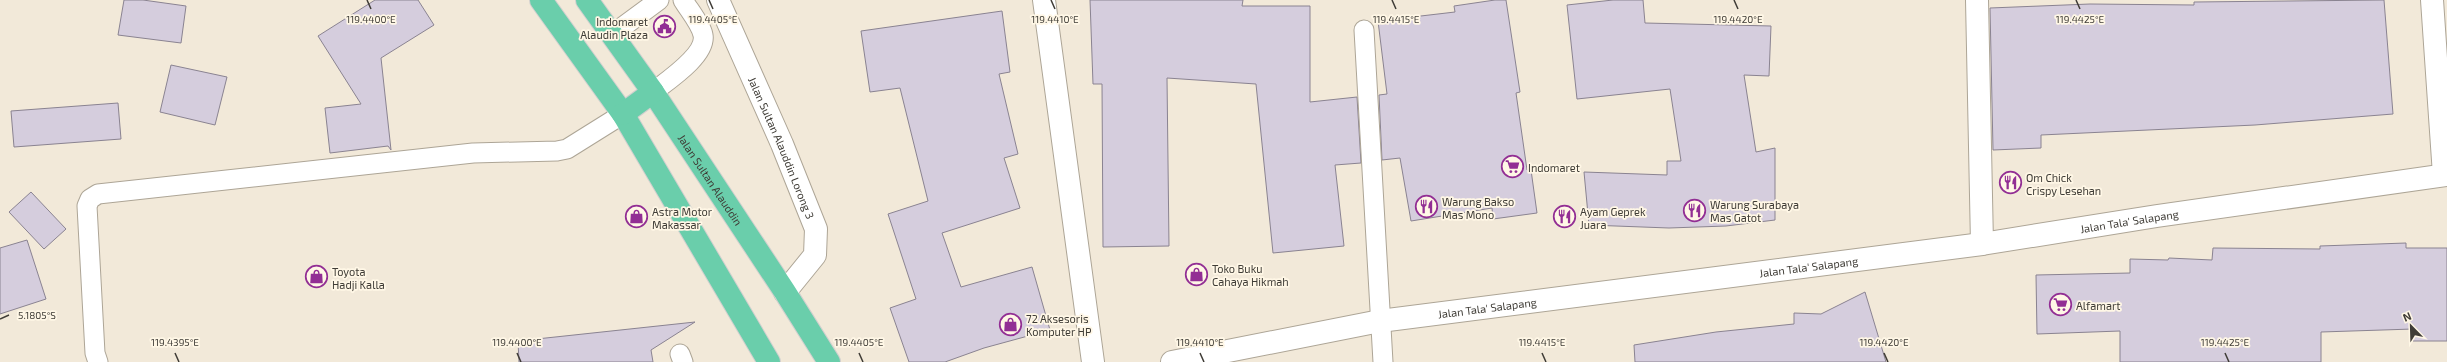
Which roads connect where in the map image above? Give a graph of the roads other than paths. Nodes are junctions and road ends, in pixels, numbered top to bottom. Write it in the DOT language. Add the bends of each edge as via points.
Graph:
graph roads {
  1 [pos="541,0"];
  2 [pos="588,0"];
  3 [pos="660,0"];
  4 [pos="683,0"];
  5 [pos="718,0"];
  6 [pos="1044,0"];
  7 [pos="1978,0"];
  8 [pos="2432,0"];
  9 [pos="1364,30"];
  10 [pos="613,34"];
  11 [pos="653,92"];
  12 [pos="623,114"];
  13 [pos="2446,175"];
  14 [pos="1982,244"];
  15 [pos="785,292"];
  16 [pos="1380,321"];
  17 [pos="98,362"];
  18 [pos="768,362"];
  19 [pos="829,362"];
  20 [pos="1093,362"];
  21 [pos="1172,362"];
  22 [pos="1383,362"];
  1 -- 12 [label="highway"];
  2 -- 10 [label="highway, Jalan Sultan Alauddin"];
  3 -- 10 [label="lane"];
  4 -- 11 [label="lane" via="703,35 703,46 697,55"];
  5 -- 15 [label="main road, Jalan Sultan Alauddin Lorong 3" via="782,144 816,229 814,255"];
  6 -- 20 [label="main road"];
  7 -- 14 [label="main road"];
  8 -- 13 [label="main road"];
  9 -- 16 [label="lane"];
  10 -- 11 [label="highway, Jalan Sultan Alauddin"];
  11 -- 12 [label="highway"];
  11 -- 15 [label="highway, Jalan Sultan Alauddin"];
  12 -- 17 [label="lane" via="567,149 557,152 473,153 98,194 90,199 87,206 95,353"];
  12 -- 18 [label="highway"];
  13 -- 14 [label="main road, Jalan Tala' Salapang"];
  14 -- 16 [label="main road, Jalan Tala' Salapang"];
  15 -- 19 [label="highway, Jalan Sultan Alauddin"];
  16 -- 21 [label="main road, Jalan Tala' Salapang"];
  16 -- 22 [label="lane"];
}
